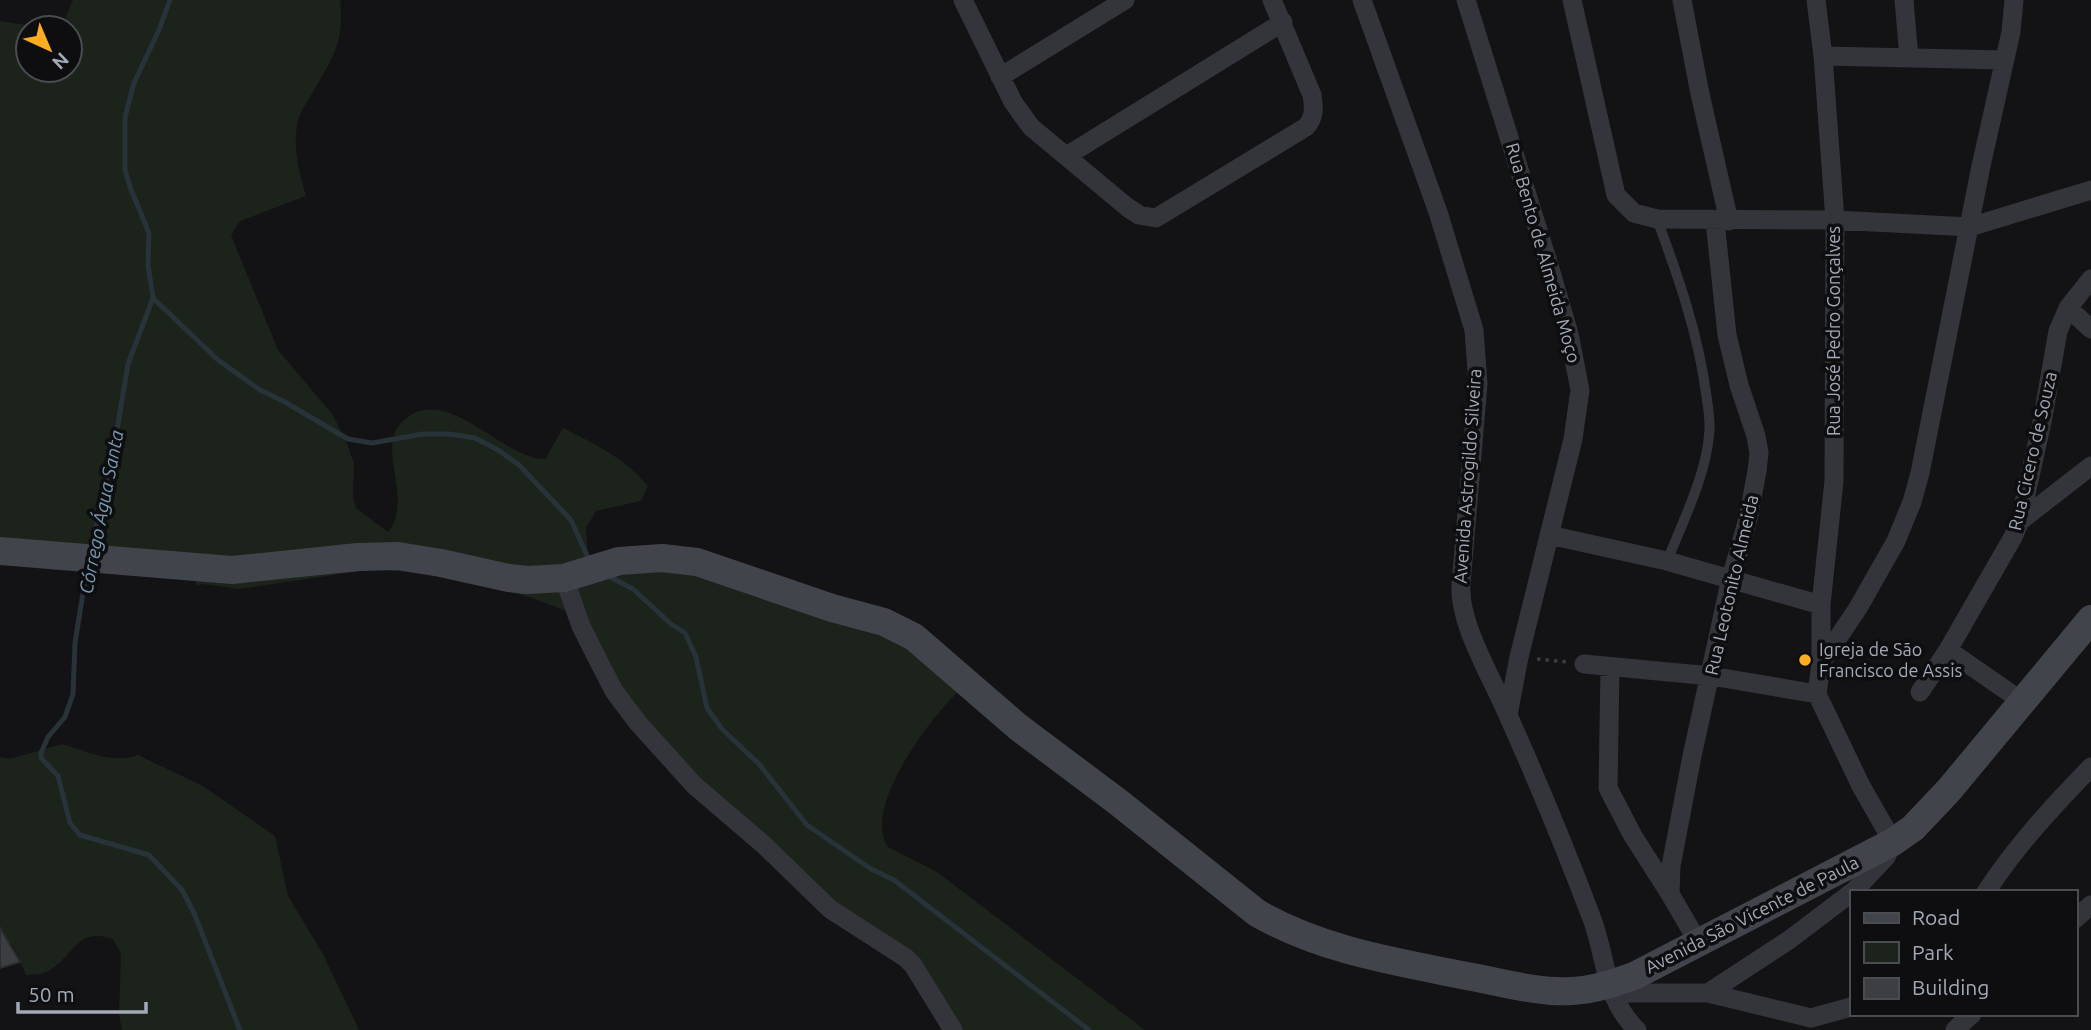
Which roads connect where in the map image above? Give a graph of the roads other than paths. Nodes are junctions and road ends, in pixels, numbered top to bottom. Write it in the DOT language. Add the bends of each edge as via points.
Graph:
graph roads {
  1 [pos="963,0"];
  2 [pos="1125,0"];
  3 [pos="1272,0"];
  4 [pos="1362,0"];
  5 [pos="1466,0"];
  6 [pos="1572,0"];
  7 [pos="1682,0"];
  8 [pos="1816,0"];
  9 [pos="1904,0"];
  10 [pos="2014,0"];
  11 [pos="1283,22"];
  12 [pos="1823,57"];
  13 [pos="1909,58"];
  14 [pos="2004,60"];
  15 [pos="1000,77"];
  16 [pos="1068,155"];
  17 [pos="2091,190"];
  18 [pos="1657,219"];
  19 [pos="1835,220"];
  20 [pos="1722,221"];
  21 [pos="1970,226"];
  22 [pos="2091,279"];
  23 [pos="2068,308"];
  24 [pos="2091,329"];
  25 [pos="2091,466"];
  26 [pos="2020,521"];
  27 [pos="1549,535"];
  28 [pos="0,551"];
  29 [pos="1667,561"];
  30 [pos="564,578"];
  31 [pos="1731,578"];
  32 [pos="1821,605"];
  33 [pos="2091,619"];
  34 [pos="1948,650"];
  35 [pos="1821,663"];
  36 [pos="1584,664"];
  37 [pos="1610,667"];
  38 [pos="1711,676"];
  39 [pos="1920,692"];
  40 [pos="1817,694"];
  41 [pos="2023,702"];
  42 [pos="1508,715"];
  43 [pos="2091,767"];
  44 [pos="1893,842"];
  45 [pos="1854,890"];
  46 [pos="1987,890"];
  47 [pos="1670,894"];
  48 [pos="1850,894"];
  49 [pos="1698,942"];
  50 [pos="1610,989"];
  51 [pos="1708,993"];
  52 [pos="1847,1011"];
  53 [pos="1970,1016"];
  54 [pos="953,1030"];
  55 [pos="1637,1030"];
  56 [pos="1955,1030"];
  1 -- 15 [label="street"];
  2 -- 15 [label="street"];
  3 -- 11 [label="street"];
  4 -- 42 [label="street, Avenida Astrogildo Silveira" via="1438,212 1474,330 1478,384 1460,602"];
  5 -- 27 [label="street, Rua Bento de Almeida Moço" via="1577,366 1577,415"];
  6 -- 18 [label="street" via="1616,195 1634,213"];
  7 -- 20 [label="street, Rua Leotonito Almeida"];
  8 -- 12 [label="street, Rua José Pedro Gonçalves"];
  9 -- 13 [label="street"];
  10 -- 14 [label="street"];
  11 -- 16 [label="street"];
  11 -- 16 [label="street" via="1312,95 1314,106 1306,127 1156,218 1127,207"];
  12 -- 13 [label="street"];
  12 -- 19 [label="street, Rua José Pedro Gonçalves"];
  13 -- 14 [label="street"];
  14 -- 21 [label="street"];
  15 -- 16 [label="street" via="1031,127"];
  17 -- 21 [label="street"];
  18 -- 20 [label="street"];
  18 -- 29 [label="lane" via="1701,357 1710,434"];
  19 -- 20 [label="street"];
  19 -- 21 [label="street"];
  19 -- 32 [label="street, Rua José Pedro Gonçalves" via="1834,481"];
  20 -- 31 [label="street, Rua Leotonito Almeida" via="1727,335 1759,453 1748,519"];
  21 -- 35 [label="street" via="1912,502 1877,575"];
  22 -- 23 [label="street, Rua Cicero de Souza"];
  23 -- 24 [label="street"];
  23 -- 26 [label="street, Rua Cicero de Souza" via="2058,331"];
  25 -- 26 [label="street"];
  26 -- 34 [label="street, Rua Cicero de Souza"];
  27 -- 29 [label="street"];
  27 -- 42 [label="street, Rua Bento de Almeida Moço"];
  28 -- 30 [label="street, Avenida São Vicente de Paula" via="232,570 398,556 509,578"];
  29 -- 31 [label="street"];
  30 -- 50 [label="street, Avenida São Vicente de Paula" via="619,561 662,558 697,562 884,622 920,642 1017,727 1257,914 1278,925 1350,951 1492,981 1558,991"];
  30 -- 54 [label="street" via="593,650 614,691 638,723 694,785 830,909 906,958"];
  31 -- 32 [label="street"];
  31 -- 38 [label="street, Rua Leotonito Almeida"];
  32 -- 35 [label="street, Rua José Pedro Gonçalves"];
  33 -- 41 [label="street, Avenida São Vicente de Paula"];
  34 -- 39 [label="street, Rua Cicero de Souza"];
  34 -- 41 [label="street"];
  35 -- 40 [label="street, Rua José Pedro Gonçalves"];
  36 -- 37 [label="street"];
  37 -- 38 [label="street"];
  37 -- 47 [label="street" via="1608,788"];
  38 -- 40 [label="street"];
  38 -- 47 [label="street, Rua Leotonito Almeida" via="1678,827"];
  40 -- 44 [label="street"];
  41 -- 44 [label="street, Avenida São Vicente de Paula" via="1930,810"];
  42 -- 50 [label="street, Avenida Astrogildo Silveira" via="1593,922"];
  43 -- 46 [label="street" via="2047,812"];
  44 -- 45 [label="street, Avenida São Vicente de Paula" via="1886,857"];
  44 -- 49 [label="street, Avenida São Vicente de Paula"];
  47 -- 49 [label="street"];
  48 -- 51 [label="street, Avenida São Vicente de Paula"];
  49 -- 50 [label="street, Avenida São Vicente de Paula"];
  50 -- 51 [label="street"];
  50 -- 55 [label="street, Avenida Astrogildo Silveira" via="1621,1013"];
  51 -- 52 [label="street" via="1811,1018"];
  53 -- 56 [label="street"];
}
